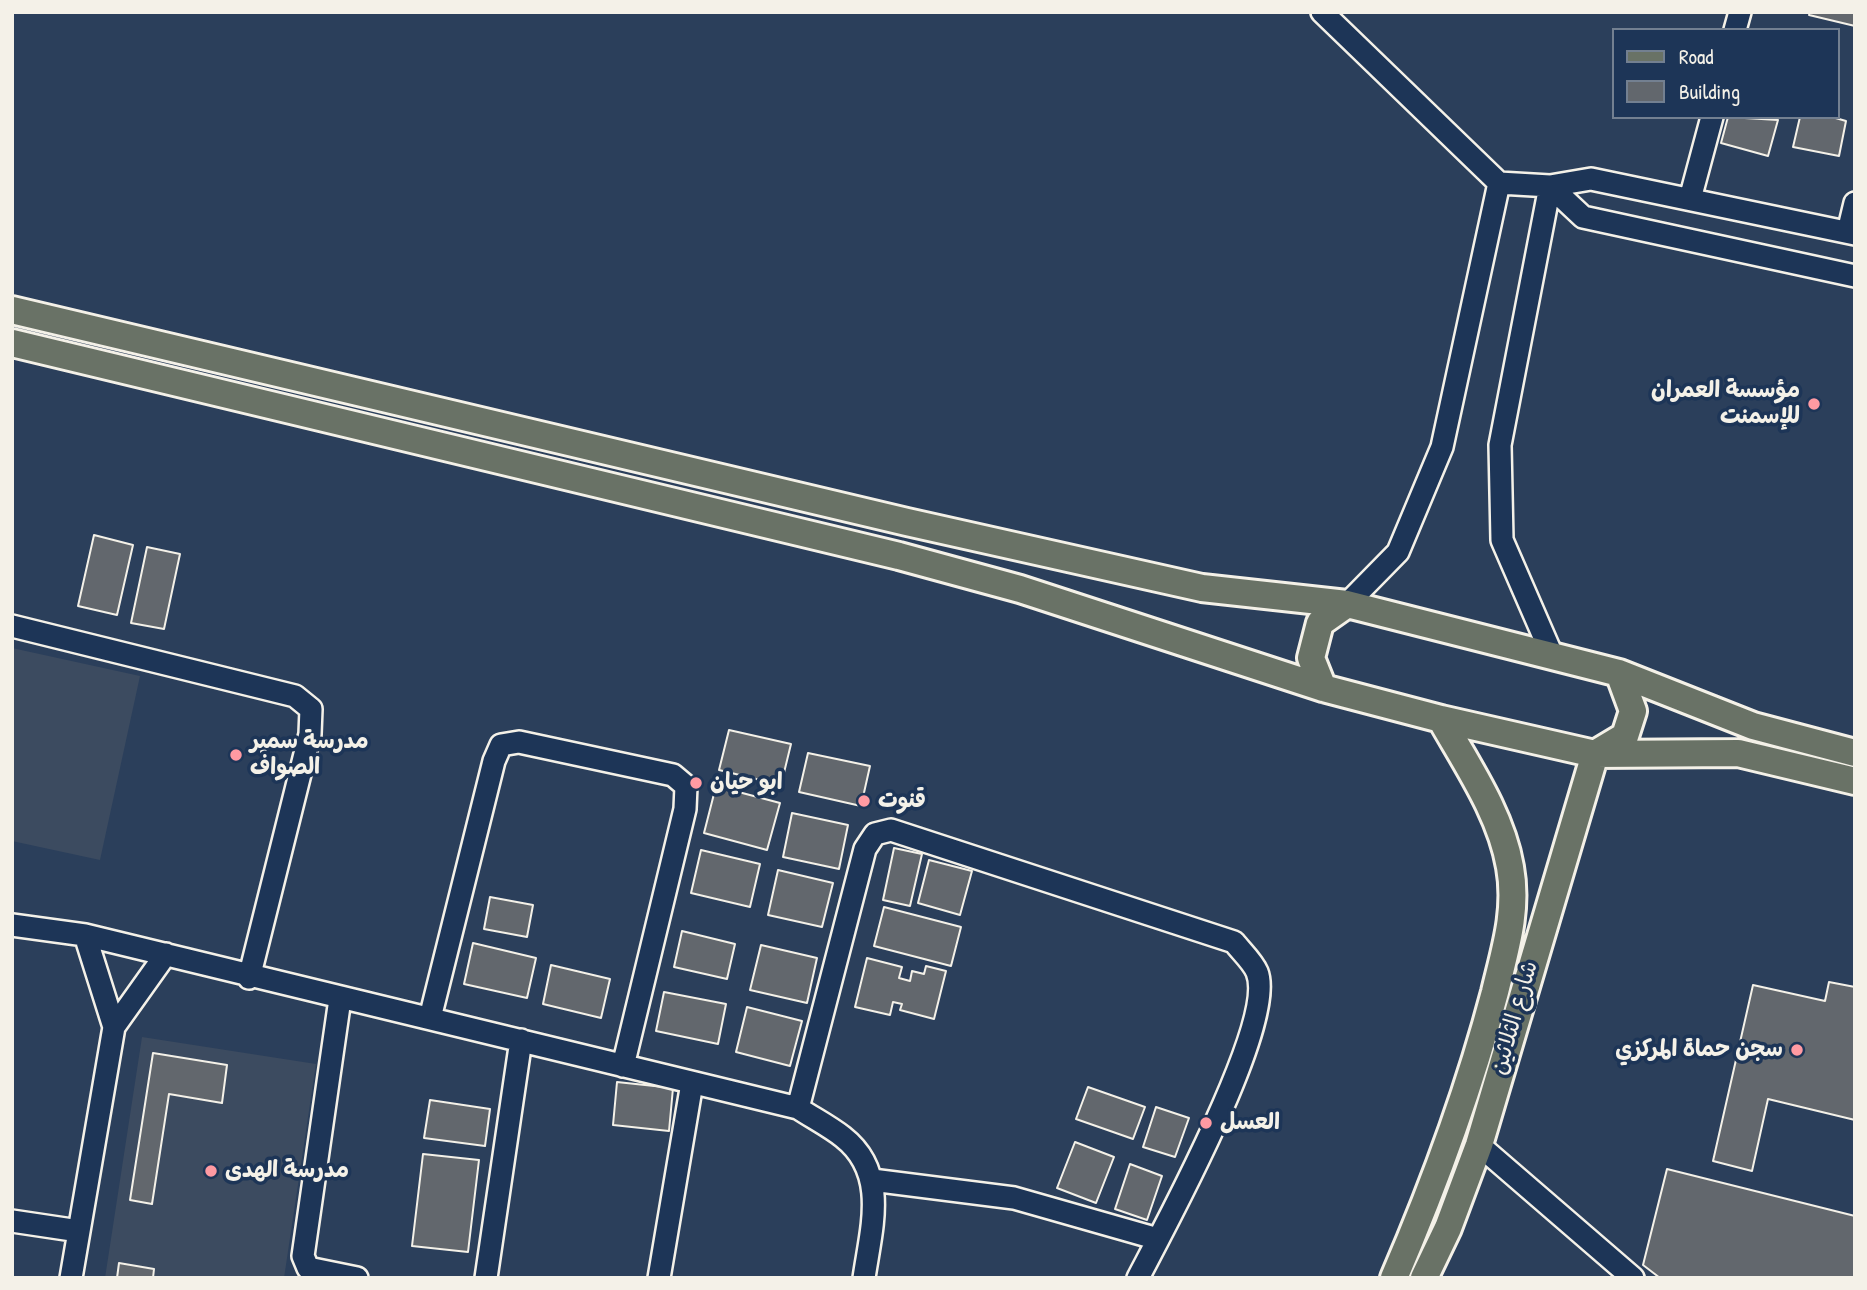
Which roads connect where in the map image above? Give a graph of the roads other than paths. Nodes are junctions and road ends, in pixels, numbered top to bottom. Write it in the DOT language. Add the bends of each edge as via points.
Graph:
graph roads {
  1 [pos="1322,12"];
  2 [pos="1711,119"];
  3 [pos="1499,183"];
  4 [pos="1550,186"];
  5 [pos="1690,199"];
  6 [pos="1855,203"];
  7 [pos="1851,233"];
  8 [pos="1855,276"];
  9 [pos="12,310"];
  10 [pos="12,343"];
  11 [pos="1347,604"];
  12 [pos="12,626"];
  13 [pos="1552,655"];
  14 [pos="1619,673"];
  15 [pos="1323,688"];
  16 [pos="1441,719"];
  17 [pos="1855,753"];
  18 [pos="1595,754"];
  19 [pos="1855,781"];
  20 [pos="12,925"];
  21 [pos="85,935"];
  22 [pos="166,954"];
  23 [pos="249,978"];
  24 [pos="340,999"];
  25 [pos="430,1018"];
  26 [pos="114,1027"];
  27 [pos="521,1041"];
  28 [pos="624,1066"];
  29 [pos="692,1083"];
  30 [pos="798,1108"];
  31 [pos="1479,1146"];
  32 [pos="873,1180"];
  33 [pos="1420,1218"];
  34 [pos="12,1221"];
  35 [pos="1448,1228"];
  36 [pos="79,1231"];
  37 [pos="1158,1239"];
  38 [pos="71,1278"];
  39 [pos="358,1278"];
  40 [pos="486,1278"];
  41 [pos="659,1278"];
  42 [pos="864,1278"];
  43 [pos="1138,1278"];
  44 [pos="1394,1278"];
  45 [pos="1424,1278"];
  46 [pos="1633,1278"];
  1 -- 3 [label="street"];
  2 -- 5 [label="street"];
  3 -- 4 [label="street"];
  3 -- 11 [label="street" via="1442,447 1398,552"];
  4 -- 5 [label="street" via="1591,179"];
  4 -- 8 [label="street" via="1583,217"];
  4 -- 13 [label="street" via="1500,446 1502,540"];
  5 -- 7 [label="street"];
  6 -- 7 [label="street"];
  9 -- 11 [label="main road" via="1202,589"];
  10 -- 15 [label="main road" via="899,555 1020,589"];
  11 -- 13 [label="main road"];
  11 -- 15 [label="main road" via="1320,623 1311,658"];
  12 -- 23 [label="street" via="295,696 311,709 310,734"];
  13 -- 14 [label="main road"];
  14 -- 17 [label="main road" via="1753,726"];
  14 -- 18 [label="main road" via="1633,711 1625,736"];
  15 -- 16 [label="main road"];
  16 -- 18 [label="main road"];
  16 -- 33 [label="main road" via="1502,836 1514,894 1513,923 1451,1137"];
  18 -- 19 [label="main road" via="1738,753"];
  18 -- 31 [label="main road, شارع الثلاثين"];
  20 -- 21 [label="street"];
  21 -- 22 [label="street"];
  21 -- 26 [label="street"];
  22 -- 23 [label="street"];
  22 -- 26 [label="street"];
  23 -- 24 [label="street"];
  24 -- 25 [label="street"];
  24 -- 39 [label="street" via="303,1256 308,1268"];
  25 -- 27 [label="street"];
  25 -- 28 [label="street" via="501,745 519,742 673,775 686,786 685,809"];
  26 -- 36 [label="street"];
  27 -- 28 [label="street"];
  27 -- 40 [label="street"];
  28 -- 29 [label="street"];
  29 -- 30 [label="street"];
  29 -- 41 [label="street"];
  30 -- 32 [label="street" via="844,1138 863,1159"];
  30 -- 37 [label="street" via="865,849 875,834 891,830 1234,942 1258,972 1260,1000 1251,1038"];
  31 -- 35 [label="main road, شارع الثلاثين"];
  31 -- 46 [label="street"];
  32 -- 37 [label="street" via="1014,1198"];
  32 -- 42 [label="street" via="875,1202"];
  33 -- 35 [label="main road"];
  33 -- 44 [label="main road"];
  34 -- 36 [label="street"];
  35 -- 45 [label="main road, شارع الثلاثين"];
  36 -- 38 [label="street"];
  37 -- 43 [label="street"];
}
